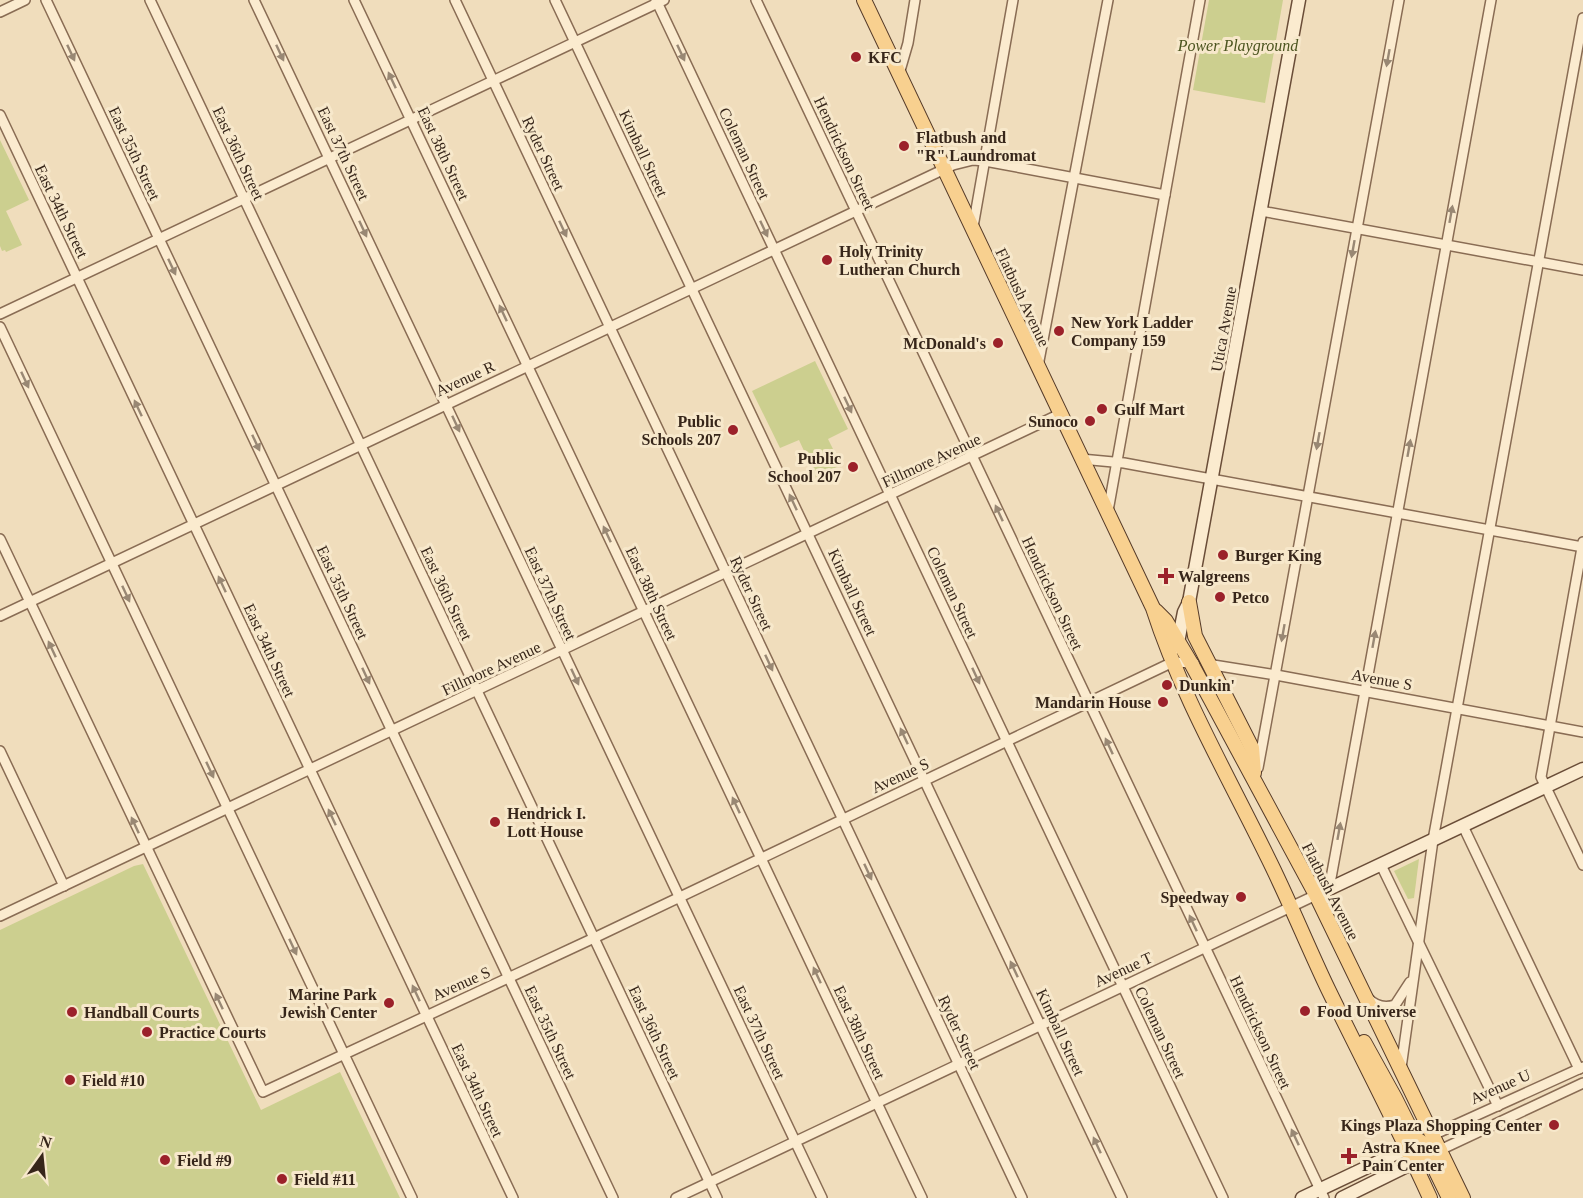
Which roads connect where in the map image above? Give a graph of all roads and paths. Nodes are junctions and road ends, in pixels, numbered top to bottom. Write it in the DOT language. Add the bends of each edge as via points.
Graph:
graph roads {
  1 [pos="25,0"];
  2 [pos="46,0"];
  3 [pos="150,0"];
  4 [pos="255,0"];
  5 [pos="354,0"];
  6 [pos="455,0"];
  7 [pos="555,0"];
  8 [pos="756,0"];
  9 [pos="864,0"];
  10 [pos="915,0"];
  11 [pos="1013,0"];
  12 [pos="1108,0"];
  13 [pos="1200,0"];
  14 [pos="1299,0"];
  15 [pos="1399,0"];
  16 [pos="1491,0"];
  17 [pos="659,1"];
  18 [pos="0,12"];
  19 [pos="1583,18"];
  20 [pos="575,42"];
  21 [pos="899,75"];
  22 [pos="493,81"];
  23 [pos="0,115"];
  24 [pos="411,120"];
  25 [pos="330,159"];
  26 [pos="985,161"];
  27 [pos="944,169"];
  28 [pos="1075,178"];
  29 [pos="1165,195"];
  30 [pos="244,199"];
  31 [pos="856,210"];
  32 [pos="1261,211"];
  33 [pos="1357,228"];
  34 [pos="972,229"];
  35 [pos="159,239"];
  36 [pos="1446,245"];
  37 [pos="774,249"];
  38 [pos="1539,262"];
  39 [pos="1583,270"];
  40 [pos="77,278"];
  41 [pos="692,288"];
  42 [pos="0,315"];
  43 [pos="0,327"];
  44 [pos="610,327"];
  45 [pos="528,366"];
  46 [pos="1038,369"];
  47 [pos="446,404"];
  48 [pos="1060,414"];
  49 [pos="360,444"];
  50 [pos="972,457"];
  51 [pos="1081,459"];
  52 [pos="1117,461"];
  53 [pos="1212,479"];
  54 [pos="275,485"];
  55 [pos="890,495"];
  56 [pos="1308,496"];
  57 [pos="1107,513"];
  58 [pos="1397,513"];
  59 [pos="193,524"];
  60 [pos="1490,530"];
  61 [pos="808,534"];
  62 [pos="0,539"];
  63 [pos="1583,545"];
  64 [pos="111,563"];
  65 [pos="726,573"];
  66 [pos="29,602"];
  67 [pos="1189,602"];
  68 [pos="1153,608"];
  69 [pos="644,612"];
  70 [pos="0,616"];
  71 [pos="1178,641"];
  72 [pos="562,651"];
  73 [pos="1173,662"];
  74 [pos="1191,663"];
  75 [pos="1209,664"];
  76 [pos="1275,675"];
  77 [pos="477,691"];
  78 [pos="1364,691"];
  79 [pos="1089,703"];
  80 [pos="1457,708"];
  81 [pos="1550,725"];
  82 [pos="392,731"];
  83 [pos="1583,732"];
  84 [pos="1007,741"];
  85 [pos="0,751"];
  86 [pos="310,769"];
  87 [pos="1583,769"];
  88 [pos="925,780"];
  89 [pos="1255,781"];
  90 [pos="1546,786"];
  91 [pos="228,809"];
  92 [pos="843,819"];
  93 [pos="1464,826"];
  94 [pos="1433,840"];
  95 [pos="146,848"];
  96 [pos="761,858"];
  97 [pos="1381,865"];
  98 [pos="1583,865"];
  99 [pos="64,886"];
  100 [pos="1322,892"];
  101 [pos="679,897"];
  102 [pos="1291,906"];
  103 [pos="0,916"];
  104 [pos="594,938"];
  105 [pos="1418,941"];
  106 [pos="1205,949"];
  107 [pos="509,977"];
  108 [pos="1413,977"];
  109 [pos="1124,987"];
  110 [pos="1362,991"];
  111 [pos="426,1015"];
  112 [pos="1041,1026"];
  113 [pos="344,1054"];
  114 [pos="959,1065"];
  115 [pos="1401,1068"];
  116 [pos="1581,1068"];
  117 [pos="1583,1083"];
  118 [pos="878,1104"];
  119 [pos="1498,1106"];
  120 [pos="1433,1135"];
  121 [pos="795,1143"];
  122 [pos="1414,1145"];
  123 [pos="1440,1150"];
  124 [pos="1427,1156"];
  125 [pos="1414,1162"];
  126 [pos="709,1182"];
  127 [pos="1322,1194"];
  128 [pos="412,1198"];
  129 [pos="513,1198"];
  130 [pos="613,1198"];
  131 [pos="676,1198"];
  132 [pos="717,1198"];
  133 [pos="822,1198"];
  134 [pos="922,1198"];
  135 [pos="1022,1198"];
  136 [pos="1122,1198"];
  137 [pos="1222,1198"];
  138 [pos="1302,1198"];
  139 [pos="1342,1198"];
  140 [pos="1430,1198"];
  141 [pos="1449,1198"];
  142 [pos="1463,1198"];
  1 -- 18 [label="street"];
  2 -- 35 [label="street, East 35th Street, one-way"];
  3 -- 30 [label="street, East 36th Street"];
  4 -- 25 [label="street, East 37th Street, one-way"];
  24 -- 5 [label="street, East 38th Street, one-way"];
  6 -- 22 [label="street, Ryder Street"];
  7 -- 20 [label="street, Kimball Street"];
  8 -- 31 [label="street, Hendrickson Street"];
  9 -- 21 [label="main road, Flatbush Avenue"];
  10 -- 21 [label="street"];
  11 -- 26 [label="street"];
  12 -- 28 [label="street"];
  13 -- 29 [label="street"];
  14 -- 32 [label="main road, Utica Avenue"];
  15 -- 33 [label="street, one-way"];
  36 -- 16 [label="street, one-way"];
  17 -- 20 [label="street"];
  17 -- 37 [label="street, Coleman Street, one-way"];
  19 -- 38 [label="street"];
  20 -- 22 [label="street"];
  20 -- 41 [label="street, Kimball Street"];
  21 -- 27 [label="main road, Flatbush Avenue"];
  22 -- 24 [label="street"];
  22 -- 44 [label="street, Ryder Street, one-way"];
  23 -- 40 [label="street, East 34th Street"];
  24 -- 25 [label="street"];
  45 -- 24 [label="street, East 38th Street, one-way"];
  25 -- 30 [label="street"];
  25 -- 47 [label="street, East 37th Street, one-way"];
  26 -- 27 [label="street, Avenue R" via="963,161"];
  26 -- 28 [label="street, Avenue R"];
  26 -- 34 [label="street"];
  27 -- 31 [label="street, Avenue R"];
  27 -- 34 [label="main road, Flatbush Avenue"];
  28 -- 29 [label="street, Avenue R"];
  28 -- 46 [label="street"];
  29 -- 52 [label="street"];
  30 -- 35 [label="street"];
  30 -- 49 [label="street, East 36th Street"];
  31 -- 37 [label="street, Avenue R"];
  31 -- 50 [label="street, Hendrickson Street"];
  32 -- 33 [label="street"];
  32 -- 53 [label="main road, Utica Avenue"];
  33 -- 36 [label="street"];
  33 -- 56 [label="street, one-way"];
  34 -- 46 [label="main road, Flatbush Avenue"];
  35 -- 40 [label="street"];
  35 -- 54 [label="street, East 35th Street, one-way"];
  36 -- 38 [label="street"];
  58 -- 36 [label="street, one-way"];
  37 -- 41 [label="street, Avenue R"];
  37 -- 55 [label="street, Coleman Street, one-way"];
  38 -- 39 [label="street"];
  38 -- 60 [label="street"];
  40 -- 42 [label="street"];
  59 -- 40 [label="street, East 34th Street, one-way"];
  41 -- 44 [label="street, Avenue R"];
  61 -- 41 [label="street, Kimball Street, one-way"];
  43 -- 64 [label="street, one-way"];
  44 -- 45 [label="street, Avenue R"];
  44 -- 65 [label="street, Ryder Street"];
  45 -- 47 [label="street, Avenue R"];
  69 -- 45 [label="street, East 38th Street, one-way"];
  46 -- 48 [label="main road, Flatbush Avenue"];
  47 -- 49 [label="street, Avenue R"];
  47 -- 72 [label="street, East 37th Street, one-way"];
  48 -- 50 [label="street, Fillmore Avenue"];
  48 -- 51 [label="main road, Flatbush Avenue"];
  49 -- 54 [label="street, Avenue R"];
  49 -- 77 [label="street, East 36th Street"];
  50 -- 55 [label="street, Fillmore Avenue"];
  79 -- 50 [label="street, Hendrickson Street, one-way"];
  51 -- 52 [label="street"];
  51 -- 57 [label="main road, Flatbush Avenue"];
  52 -- 53 [label="street"];
  52 -- 57 [label="street"];
  53 -- 56 [label="street"];
  53 -- 67 [label="main road, Utica Avenue"];
  54 -- 59 [label="street, Avenue R"];
  54 -- 82 [label="street, East 35th Street, one-way"];
  55 -- 61 [label="street, Fillmore Avenue"];
  55 -- 84 [label="street, Coleman Street, one-way"];
  56 -- 58 [label="street"];
  56 -- 76 [label="street, one-way"];
  57 -- 68 [label="main road, Flatbush Avenue"];
  58 -- 60 [label="street"];
  78 -- 58 [label="street, one-way"];
  59 -- 64 [label="street, Avenue R"];
  86 -- 59 [label="street, East 34th Street, one-way"];
  60 -- 63 [label="street"];
  60 -- 80 [label="street"];
  61 -- 65 [label="street, Fillmore Avenue"];
  88 -- 61 [label="street, Kimball Street, one-way"];
  62 -- 66 [label="street"];
  63 -- 81 [label="street"];
  64 -- 66 [label="street, Avenue R"];
  64 -- 91 [label="street, one-way"];
  65 -- 69 [label="street, Fillmore Avenue"];
  65 -- 92 [label="street, Ryder Street, one-way"];
  66 -- 70 [label="street, Avenue R"];
  95 -- 66 [label="street, one-way"];
  67 -- 71 [label="main road, Utica Avenue"];
  67 -- 75 [label="main road" via="1195,636"];
  68 -- 71 [label="main road, Flatbush Avenue"];
  68 -- 73 [label="main road, Flatbush Avenue"];
  69 -- 72 [label="street, Fillmore Avenue"];
  96 -- 69 [label="street, East 38th Street, one-way"];
  71 -- 73 [label="main road, Utica Avenue"];
  71 -- 74 [label="main road, Flatbush Avenue"];
  72 -- 77 [label="street, Fillmore Avenue"];
  72 -- 101 [label="street, East 37th Street, one-way"];
  73 -- 74 [label="street, Avenue S"];
  73 -- 79 [label="street, Avenue S"];
  73 -- 102 [label="main road, Flatbush Avenue"];
  74 -- 75 [label="street, Avenue S"];
  74 -- 89 [label="main road, Flatbush Avenue"];
  75 -- 76 [label="street, Avenue S"];
  75 -- 89 [label="main road" via="1252,748"];
  76 -- 78 [label="street, Avenue S"];
  76 -- 89 [label="street"];
  77 -- 82 [label="street, Fillmore Avenue"];
  77 -- 104 [label="street, East 36th Street"];
  78 -- 80 [label="street, Avenue S"];
  100 -- 78 [label="street, one-way"];
  79 -- 84 [label="street, Avenue S"];
  106 -- 79 [label="street, Hendrickson Street, one-way"];
  80 -- 81 [label="street, Avenue S"];
  80 -- 94 [label="street"];
  81 -- 83 [label="street, Avenue S"];
  81 -- 90 [label="street" via="1541,777"];
  82 -- 86 [label="street, Fillmore Avenue"];
  82 -- 107 [label="street, East 35th Street"];
  84 -- 88 [label="street, Avenue S"];
  84 -- 109 [label="street, Coleman Street"];
  85 -- 99 [label="street"];
  86 -- 91 [label="street, Fillmore Avenue"];
  111 -- 86 [label="street, East 34th Street, one-way"];
  87 -- 90 [label="main road, Avenue T"];
  88 -- 92 [label="street, Avenue S"];
  112 -- 88 [label="street, Kimball Street, one-way"];
  89 -- 100 [label="main road, Flatbush Avenue"];
  90 -- 93 [label="main road, Avenue T"];
  90 -- 98 [label="street"];
  91 -- 95 [label="street, Fillmore Avenue"];
  91 -- 113 [label="street, one-way"];
  92 -- 96 [label="street, Avenue S"];
  92 -- 114 [label="street, Ryder Street, one-way"];
  93 -- 94 [label="main road, Avenue T"];
  93 -- 116 [label="street"];
  94 -- 97 [label="main road, Avenue T"];
  94 -- 105 [label="street"];
  95 -- 99 [label="street, Fillmore Avenue"];
  113 -- 95 [label="street, Avenue S, one-way" via="262,1092"];
  96 -- 101 [label="street, Avenue S"];
  118 -- 96 [label="street, East 38th Street, one-way"];
  97 -- 100 [label="main road, Avenue T"];
  97 -- 105 [label="street"];
  99 -- 103 [label="street, Fillmore Avenue"];
  100 -- 102 [label="street, Avenue T"];
  100 -- 110 [label="main road, Flatbush Avenue"];
  101 -- 104 [label="street, Avenue S"];
  101 -- 121 [label="street, East 37th Street"];
  102 -- 106 [label="street, Avenue T"];
  102 -- 122 [label="main road, Flatbush Avenue" via="1346,1023"];
  104 -- 107 [label="street, Avenue S"];
  104 -- 126 [label="street, East 36th Street"];
  105 -- 108 [label="street"];
  105 -- 119 [label="street"];
  106 -- 109 [label="street, Avenue T"];
  127 -- 106 [label="street, Hendrickson Street, one-way"];
  107 -- 111 [label="street, Avenue S"];
  107 -- 130 [label="street, East 35th Street"];
  108 -- 110 [label="street" via="1395,1005 1387,1008 1373,1004"];
  108 -- 115 [label="street"];
  109 -- 112 [label="street, Avenue T"];
  109 -- 137 [label="street, Coleman Street"];
  110 -- 115 [label="main road, Flatbush Avenue"];
  111 -- 113 [label="street, Avenue S"];
  111 -- 129 [label="street, East 34th Street"];
  112 -- 114 [label="street, Avenue T"];
  136 -- 112 [label="street, Kimball Street, one-way"];
  113 -- 128 [label="street"];
  114 -- 118 [label="street, Avenue T"];
  114 -- 135 [label="street, Ryder Street"];
  115 -- 120 [label="main road, Flatbush Avenue"];
  116 -- 119 [label="street, Avenue U"];
  117 -- 123 [label="street, Avenue U"];
  118 -- 121 [label="street, Avenue T"];
  118 -- 134 [label="street, East 38th Street"];
  119 -- 120 [label="street, Avenue U"];
  120 -- 122 [label="main road, Avenue U"];
  120 -- 123 [label="main road, Flatbush Avenue"];
  121 -- 126 [label="street, Avenue T"];
  121 -- 133 [label="street, East 37th Street"];
  122 -- 123 [label="main road"];
  122 -- 124 [label="main road"];
  122 -- 125 [label="main road, Flatbush Avenue"];
  122 -- 127 [label="main road, Avenue U"];
  123 -- 124 [label="main road, Avenue U"];
  123 -- 142 [label="main road, Flatbush Avenue"];
  124 -- 125 [label="main road, Avenue U"];
  124 -- 141 [label="main road"];
  125 -- 139 [label="main road, Avenue U"];
  125 -- 140 [label="main road, Flatbush Avenue"];
  126 -- 131 [label="street, Avenue T"];
  126 -- 132 [label="street, East 36th Street"];
  127 -- 138 [label="main road, Avenue U"];
}
